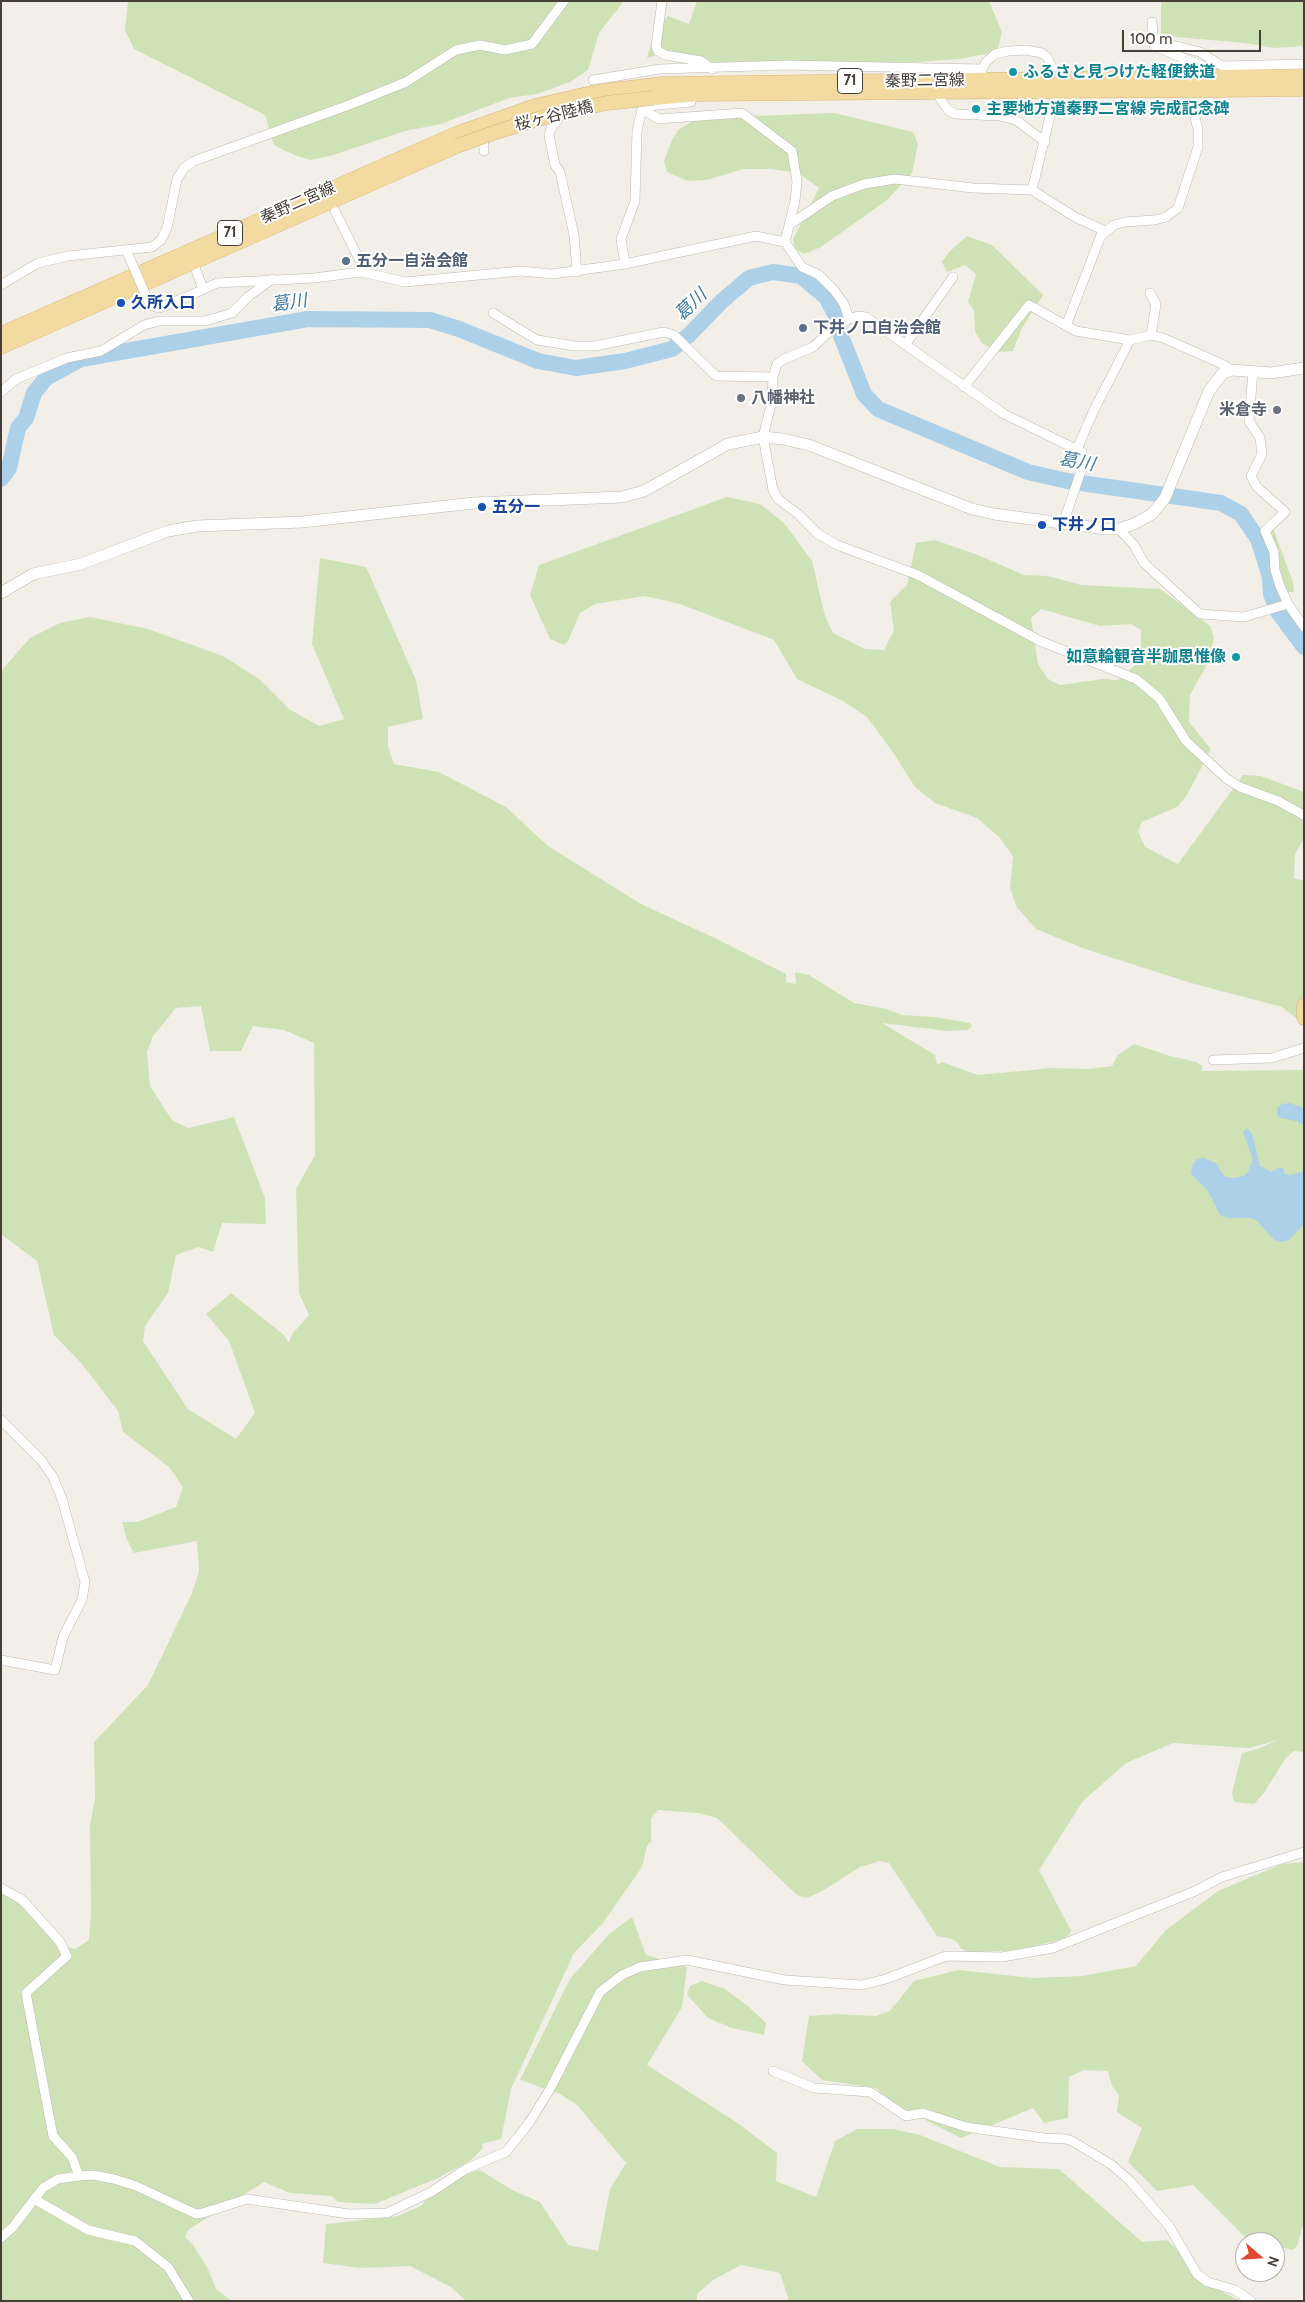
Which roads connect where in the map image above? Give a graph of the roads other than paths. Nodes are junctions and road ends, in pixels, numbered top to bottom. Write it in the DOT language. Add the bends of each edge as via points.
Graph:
graph roads {
  1 [pos="564,1"];
  2 [pos="662,1"];
  3 [pos="1152,22"];
  4 [pos="1154,38"];
  5 [pos="1304,64"];
  6 [pos="660,69"];
  7 [pos="712,69"];
  8 [pos="981,74"];
  9 [pos="1304,76"];
  10 [pos="1286,77"];
  11 [pos="593,80"];
  12 [pos="1047,85"];
  13 [pos="656,89"];
  14 [pos="1304,89"];
  15 [pos="940,92"];
  16 [pos="691,102"];
  17 [pos="642,109"];
  18 [pos="458,140"];
  19 [pos="1045,142"];
  20 [pos="484,151"];
  21 [pos="1032,190"];
  22 [pos="335,212"];
  23 [pos="789,225"];
  24 [pos="1102,235"];
  25 [pos="784,242"];
  26 [pos="127,252"];
  27 [pos="193,262"];
  28 [pos="625,264"];
  29 [pos="577,272"];
  30 [pos="366,273"];
  31 [pos="952,276"];
  32 [pos="272,279"];
  33 [pos="1,285"];
  34 [pos="203,288"];
  35 [pos="1150,294"];
  36 [pos="493,313"];
  37 [pos="849,319"];
  38 [pos="1066,326"];
  39 [pos="1,334"];
  40 [pos="1150,335"];
  41 [pos="1130,340"];
  42 [pos="905,345"];
  43 [pos="1,347"];
  44 [pos="1304,368"];
  45 [pos="1232,370"];
  46 [pos="1253,370"];
  47 [pos="773,377"];
  48 [pos="964,387"];
  49 [pos="1,392"];
  50 [pos="762,437"];
  51 [pos="1077,449"];
  52 [pos="1063,524"];
  53 [pos="1119,529"];
  54 [pos="1,593"];
  55 [pos="1286,605"];
  56 [pos="1304,627"];
  57 [pos="1304,815"];
  58 [pos="1304,1005"];
  59 [pos="1304,1018"];
  60 [pos="1304,1048"];
  61 [pos="1213,1060"];
  62 [pos="1,1420"];
  63 [pos="1,1660"];
  64 [pos="1304,1852"];
  65 [pos="1,1888"];
  66 [pos="773,2072"];
  67 [pos="79,2176"];
  68 [pos="34,2199"];
  69 [pos="1,2238"];
  70 [pos="189,2301"];
  71 [pos="1251,2301"];
  1 -- 26 [label="street" via="532,44 505,50 480,45 456,50 406,82 194,161 177,179 167,228 161,240 152,247"];
  2 -- 7 [label="street" via="658,51 669,56 701,60"];
  3 -- 4 [label="street"];
  4 -- 10 [label="street" via="1200,52 1222,66"];
  4 -- 24 [label="street" via="1154,46 1159,50 1205,67 1208,100 1195,118 1198,147 1178,208 1156,220 1114,225"];
  5 -- 10 [label="street"];
  6 -- 7 [label="street"];
  6 -- 11 [label="street"];
  6 -- 13 [label="street"];
  7 -- 8 [label="street" via="788,65"];
  8 -- 12 [label="main road, 秦野二宮線 / 71"];
  8 -- 13 [label="main road, 秦野二宮線 / 71"];
  8 -- 19 [label="street" via="994,54 1001,52 1036,51 1046,57 1054,71 1054,100"];
  9 -- 10 [label="main road, 71"];
  10 -- 12 [label="main road, 71, bridge" via="1219,84"];
  10 -- 14 [label="main road, 71"];
  12 -- 15 [label="main road, 秦野二宮線 / 71"];
  13 -- 15 [label="main road, 秦野二宮線 / 71" via="698,94"];
  13 -- 18 [label="main road, 桜ヶ谷陸橋 / 71, bridge"];
  15 -- 19 [label="street" via="948,110 955,114 1016,120"];
  16 -- 17 [label="street"];
  17 -- 23 [label="street" via="659,119 742,112 792,151 797,181"];
  17 -- 28 [label="street" via="637,131 636,202 621,239"];
  18 -- 27 [label="main road, 秦野二宮線 / 71"];
  18 -- 39 [label="main road, 秦野二宮線 / 71"];
  19 -- 21 [label="street"];
  20 -- 29 [label="street" via="482,130 541,112 557,117 548,135 574,235"];
  21 -- 23 [label="street" via="973,188 895,179 872,182 832,196"];
  21 -- 24 [label="street" via="1074,217 1103,230"];
  22 -- 30 [label="street"];
  23 -- 25 [label="street"];
  24 -- 38 [label="street"];
  25 -- 28 [label="street" via="756,236"];
  25 -- 37 [label="street" via="802,267 819,275 834,290"];
  26 -- 33 [label="street" via="68,256 38,263"];
  26 -- 34 [label="street, bridge" via="150,305 159,308"];
  27 -- 34 [label="street"];
  27 -- 43 [label="main road, 秦野二宮線 / 71"];
  28 -- 29 [label="street"];
  29 -- 30 [label="street" via="521,271 405,282"];
  30 -- 32 [label="street"];
  31 -- 42 [label="street"];
  32 -- 34 [label="street" via="217,283"];
  32 -- 49 [label="street" via="232,313 205,321 159,321 144,325 101,351 67,358 16,379"];
  35 -- 40 [label="street" via="1156,304"];
  36 -- 47 [label="street" via="537,340 575,346 595,346 664,332 676,337 716,376"];
  37 -- 42 [label="street" via="866,317"];
  37 -- 47 [label="street" via="814,347 777,364"];
  38 -- 41 [label="street" via="1093,335"];
  38 -- 48 [label="street" via="1029,305"];
  40 -- 41 [label="street"];
  40 -- 45 [label="street"];
  41 -- 51 [label="street"];
  42 -- 48 [label="street"];
  44 -- 46 [label="street" via="1271,373"];
  45 -- 46 [label="street"];
  45 -- 53 [label="street" via="1217,379 1209,391 1160,505 1152,514"];
  46 -- 55 [label="street" via="1249,421 1260,438 1262,454 1251,476 1257,487 1285,512 1265,531 1274,552"];
  47 -- 50 [label="street" via="772,401"];
  48 -- 51 [label="street" via="1004,414 1067,447"];
  50 -- 52 [label="street" via="809,445 972,509"];
  50 -- 54 [label="street" via="728,444 644,492 622,497 474,503 302,522 197,526 168,531 80,564 33,574"];
  50 -- 57 [label="street" via="773,490 778,499 824,539 918,575 1031,637 1136,679 1159,698 1186,741 1227,779"];
  51 -- 52 [label="street" via="1082,452 1083,465"];
  52 -- 53 [label="street"];
  53 -- 55 [label="street" via="1134,545 1144,563 1200,614 1244,618"];
  55 -- 56 [label="street"];
  58 -- 59 [label="main road"];
  60 -- 61 [label="street" via="1272,1058"];
  62 -- 63 [label="street" via="41,1460 52,1477 62,1499 85,1582 82,1600 63,1637 55,1670"];
  64 -- 67 [label="street" via="1222,1877 1193,1892 1052,1948 1002,1957 946,1956 874,1983 838,1985 785,1980 687,1960 640,1967 622,1975 600,1992 550,2089 506,2152 466,2169 425,2196 387,2213 348,2214 247,2199 196,2214 136,2186 93,2175"];
  65 -- 67 [label="street" via="27,1905 60,1942 67,1956 26,1993 53,2136 72,2157"];
  66 -- 71 [label="street" via="814,2088 870,2092 906,2116 923,2113 966,2127 1066,2138 1112,2164 1130,2182 1169,2226 1197,2274 1208,2282 1235,2290"];
  67 -- 68 [label="street" via="58,2179 43,2188"];
  68 -- 69 [label="street"];
  68 -- 70 [label="street" via="88,2230 135,2242 168,2267"];
}
